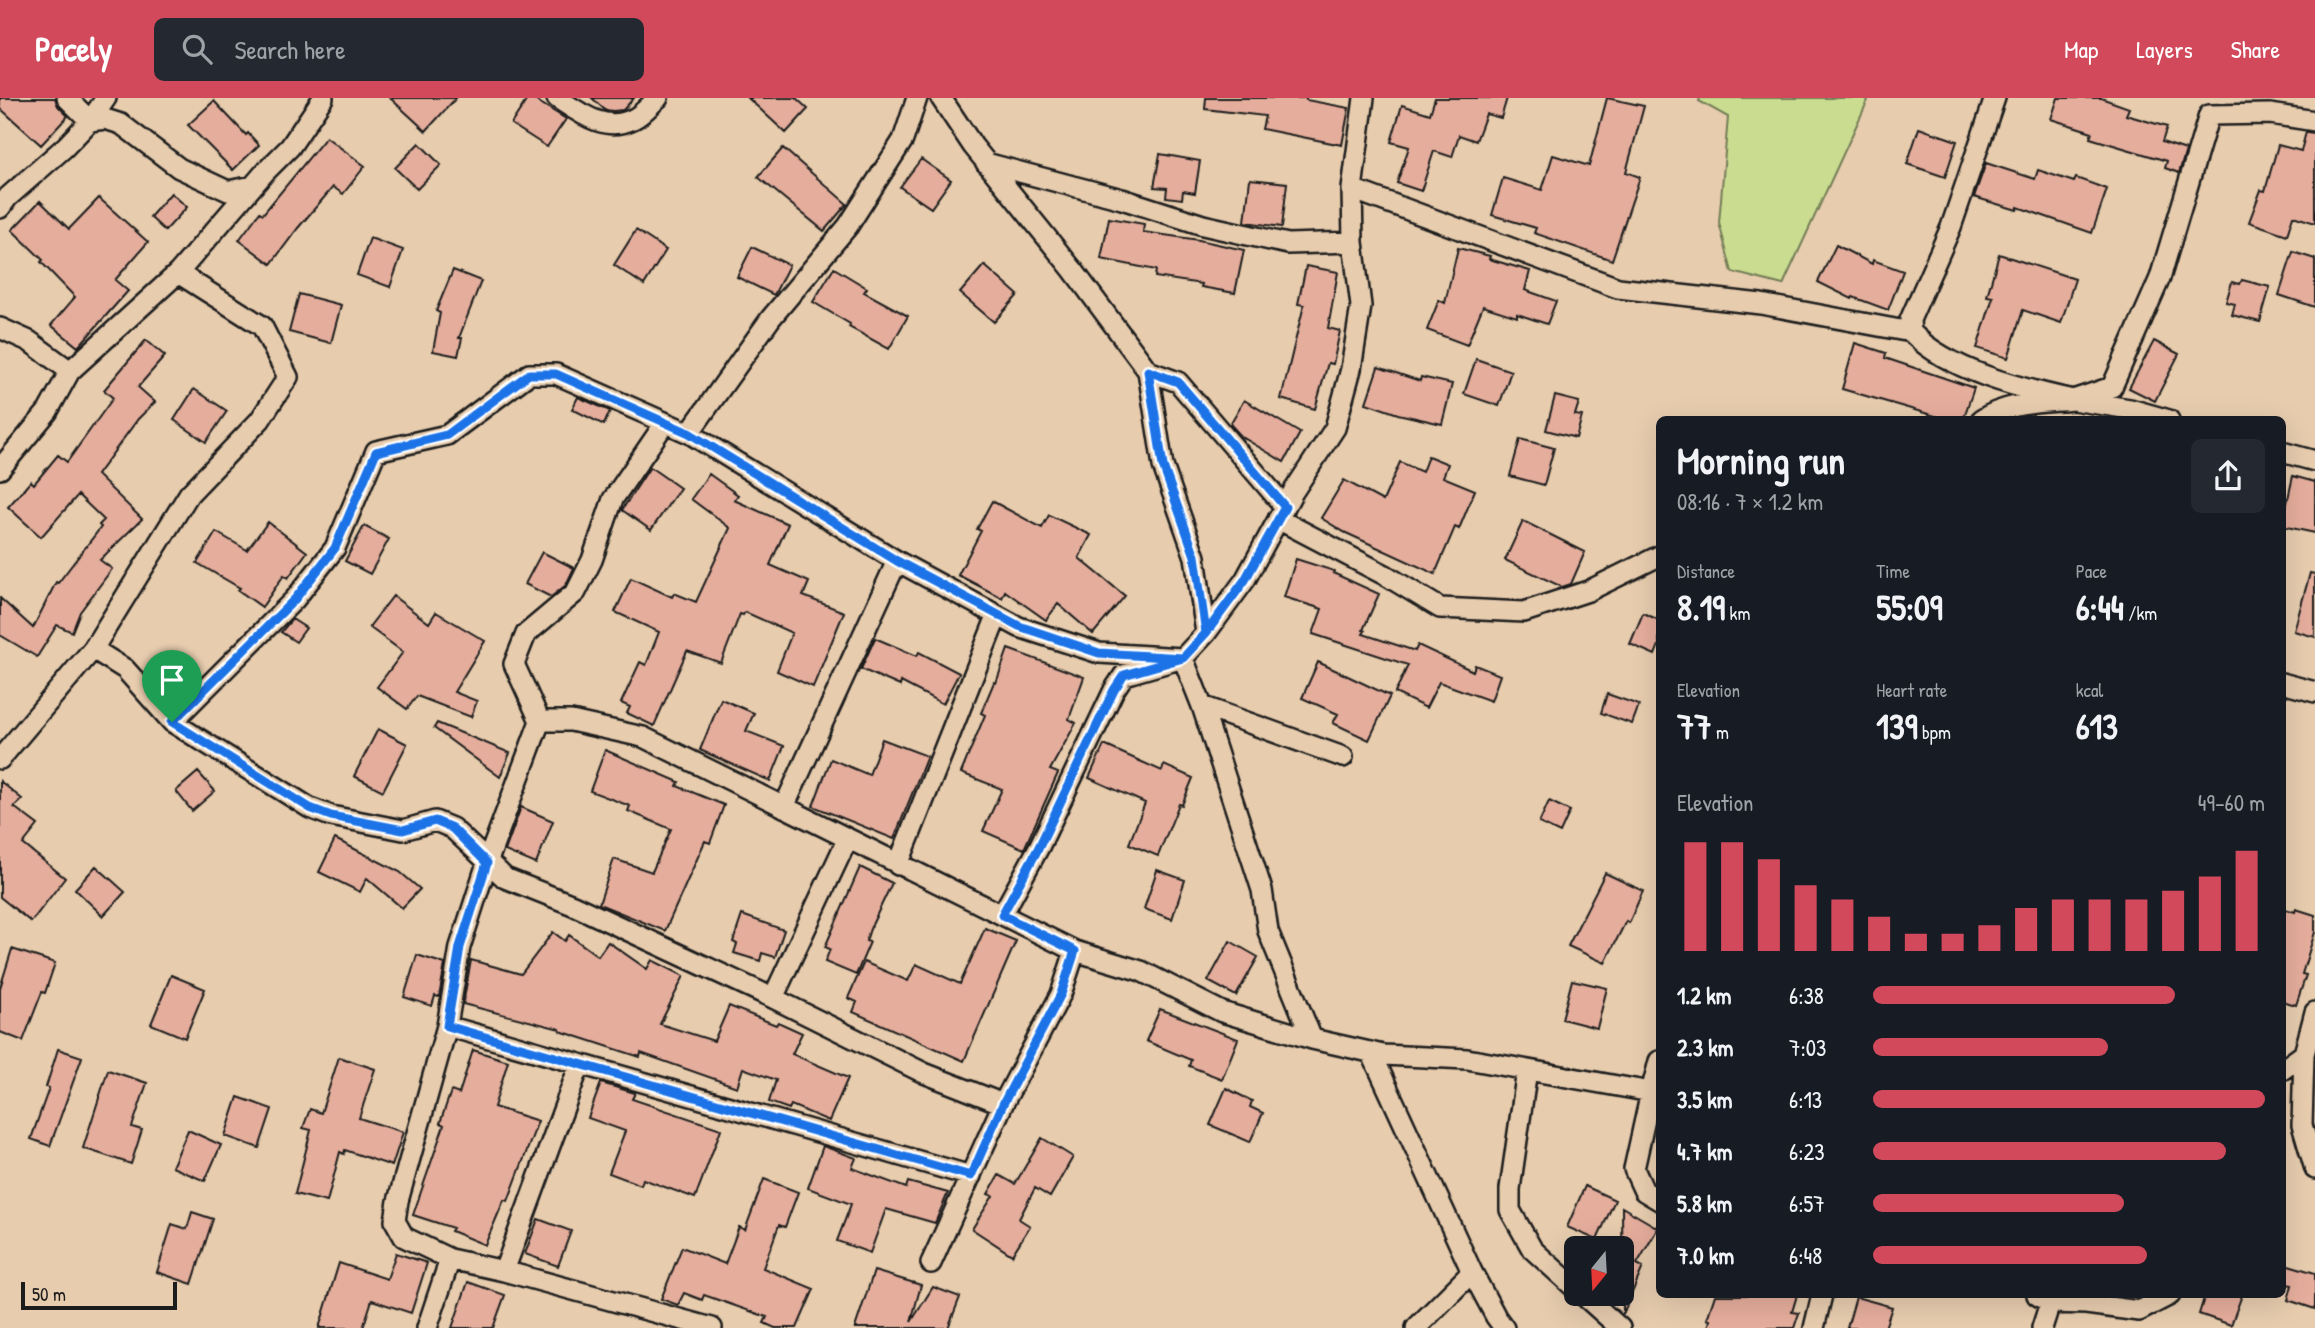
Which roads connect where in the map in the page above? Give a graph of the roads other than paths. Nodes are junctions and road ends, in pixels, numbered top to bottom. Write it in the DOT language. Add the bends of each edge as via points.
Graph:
graph roads {
  1 [pos="68,98"];
  2 [pos="106,98"];
  3 [pos="323,98"];
  4 [pos="558,98"];
  5 [pos="658,98"];
  6 [pos="917,98"];
  7 [pos="941,98"];
  8 [pos="1364,98"];
  9 [pos="1996,98"];
  10 [pos="90,121"];
  11 [pos="2315,121"];
  12 [pos="986,163"];
  13 [pos="253,186"];
  14 [pos="1352,189"];
  15 [pos="0,208"];
  16 [pos="1353,242"];
  17 [pos="178,273"];
  18 [pos="0,328"];
  19 [pos="1911,332"];
  20 [pos="70,371"];
  21 [pos="1148,371"];
  22 [pos="2073,400"];
  23 [pos="1987,416"];
  24 [pos="2079,416"];
  25 [pos="2155,416"];
  26 [pos="665,423"];
  27 [pos="689,433"];
  28 [pos="2286,453"];
  29 [pos="2315,461"];
  30 [pos="0,469"];
  31 [pos="1281,513"];
  32 [pos="1656,557"];
  33 [pos="897,561"];
  34 [pos="997,616"];
  35 [pos="1206,633"];
  36 [pos="93,649"];
  37 [pos="1183,658"];
  38 [pos="2286,684"];
  39 [pos="2315,692"];
  40 [pos="1202,706"];
  41 [pos="540,721"];
  42 [pos="172,722"];
  43 [pos="1343,757"];
  44 [pos="0,759"];
  45 [pos="784,807"];
  46 [pos="848,840"];
  47 [pos="487,863"];
  48 [pos="898,865"];
  49 [pos="1002,915"];
  50 [pos="1075,951"];
  51 [pos="773,998"];
  52 [pos="2315,1012"];
  53 [pos="447,1026"];
  54 [pos="1312,1040"];
  55 [pos="1371,1052"];
  56 [pos="2304,1054"];
  57 [pos="580,1064"];
  58 [pos="2286,1067"];
  59 [pos="1528,1070"];
  60 [pos="1656,1073"];
  61 [pos="1651,1092"];
  62 [pos="1003,1104"];
  63 [pos="2315,1168"];
  64 [pos="971,1176"];
  65 [pos="1656,1198"];
  66 [pos="450,1259"];
  67 [pos="931,1263"];
  68 [pos="504,1271"];
  69 [pos="1472,1272"];
  70 [pos="1564,1278"];
  71 [pos="1821,1298"];
  72 [pos="2164,1298"];
  73 [pos="2044,1299"];
  74 [pos="1595,1306"];
  75 [pos="664,1322"];
  76 [pos="427,1328"];
  77 [pos="712,1328"];
  78 [pos="1416,1328"];
  79 [pos="1504,1328"];
  80 [pos="1620,1328"];
  81 [pos="1814,1328"];
  82 [pos="2042,1328"];
  1 -- 10 [label="street"];
  2 -- 10 [label="street"];
  3 -- 13 [label="street" via="290,147"];
  4 -- 5 [label="street" via="600,122 618,124 635,118"];
  6 -- 27 [label="street" via="903,140 848,226 771,318"];
  7 -- 12 [label="street"];
  8 -- 14 [label="street"];
  9 -- 19 [label="street" via="1951,228 1910,320"];
  10 -- 13 [label="street" via="121,124 179,168 228,191"];
  10 -- 15 [label="street"];
  11 -- 22 [label="street" via="2270,114 2209,115 2160,278 2124,363 2112,387"];
  12 -- 16 [label="street" via="1203,225 1288,244"];
  12 -- 21 [label="street"];
  13 -- 17 [label="street"];
  14 -- 16 [label="street"];
  14 -- 19 [label="street" via="1618,288 1761,304"];
  16 -- 31 [label="street" via="1361,306 1352,369 1335,428"];
  17 -- 20 [label="street"];
  17 -- 36 [label="street" via="262,326 288,377 260,420 189,494"];
  18 -- 20 [label="street" via="29,341"];
  19 -- 22 [label="street" via="1967,368"];
  20 -- 30 [label="street" via="48,411"];
  21 -- 31 [label="street" via="1178,382"];
  21 -- 35 [label="street" via="1163,466 1195,556"];
  22 -- 23 [label="street" via="2024,405"];
  22 -- 24 [label="street"];
  22 -- 25 [label="street"];
  26 -- 27 [label="street"];
  26 -- 41 [label="street" via="613,499 576,592 526,634 514,664"];
  26 -- 42 [label="street" via="556,374 529,374 447,435 376,452 335,548 295,599"];
  27 -- 33 [label="street"];
  28 -- 29 [label="street"];
  31 -- 32 [label="street" via="1440,608 1524,612 1588,591"];
  31 -- 35 [label="street" via="1245,580"];
  33 -- 34 [label="street"];
  33 -- 45 [label="street"];
  34 -- 37 [label="street" via="1099,653"];
  34 -- 48 [label="street"];
  35 -- 37 [label="street"];
  36 -- 42 [label="street" via="125,668"];
  36 -- 44 [label="street"];
  37 -- 40 [label="street"];
  37 -- 49 [label="street" via="1124,675"];
  38 -- 39 [label="street"];
  40 -- 43 [label="street"];
  40 -- 54 [label="street" via="1262,890 1268,931"];
  41 -- 45 [label="street" via="571,721 643,737"];
  41 -- 47 [label="street"];
  42 -- 47 [label="street" via="310,808 403,830 435,821 452,828"];
  45 -- 46 [label="street"];
  46 -- 48 [label="street"];
  46 -- 51 [label="street"];
  47 -- 51 [label="street" via="505,878"];
  47 -- 53 [label="street" via="460,947"];
  48 -- 49 [label="street"];
  49 -- 50 [label="street"];
  50 -- 54 [label="street" via="1142,971 1222,1012"];
  50 -- 62 [label="street" via="1061,994"];
  51 -- 62 [label="street" via="924,1073"];
  52 -- 56 [label="street"];
  53 -- 57 [label="street"];
  53 -- 66 [label="street" via="395,1221 404,1237"];
  54 -- 55 [label="street"];
  55 -- 59 [label="street" via="1467,1059"];
  55 -- 69 [label="street"];
  56 -- 58 [label="street"];
  56 -- 63 [label="street" via="2302,1125"];
  57 -- 64 [label="street"];
  57 -- 68 [label="street"];
  59 -- 61 [label="street"];
  59 -- 70 [label="street" via="1510,1210 1532,1249"];
  60 -- 61 [label="street"];
  61 -- 65 [label="street" via="1634,1169 1644,1191"];
  62 -- 64 [label="street"];
  64 -- 67 [label="street"];
  66 -- 68 [label="street"];
  66 -- 76 [label="street"];
  68 -- 75 [label="street"];
  69 -- 78 [label="street"];
  69 -- 79 [label="street"];
  71 -- 81 [label="street"];
  72 -- 73 [label="street" via="2139,1311"];
  73 -- 82 [label="street"];
  74 -- 80 [label="street"];
  75 -- 77 [label="street"];
}
